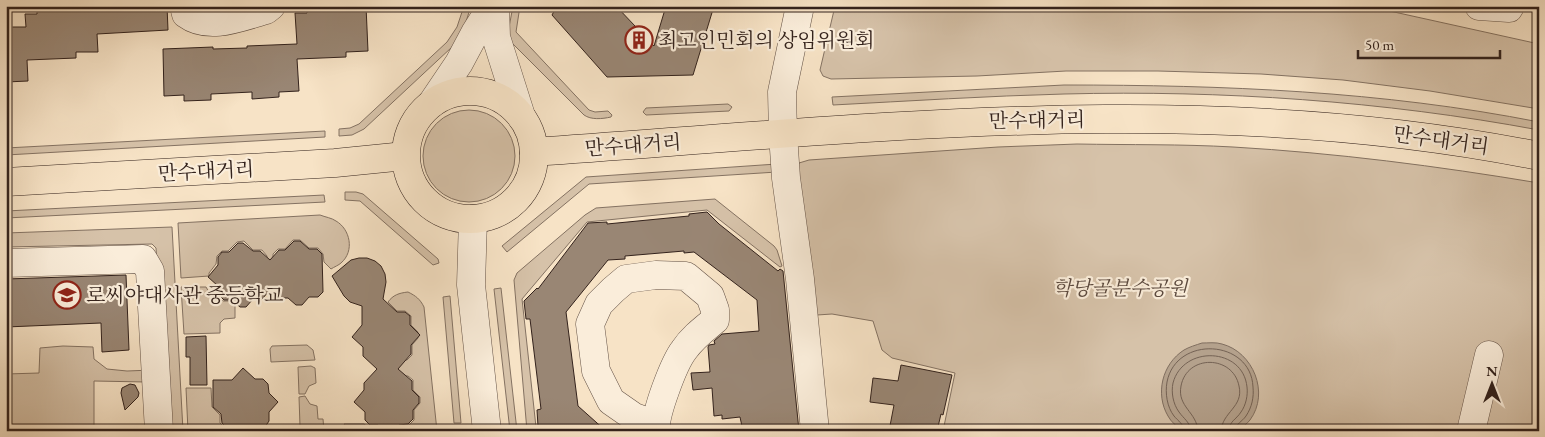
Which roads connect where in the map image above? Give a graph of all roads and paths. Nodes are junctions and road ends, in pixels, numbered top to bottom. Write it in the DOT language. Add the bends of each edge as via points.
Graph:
graph roads {
  1 [pos="184,6"];
  2 [pos="271,6"];
  3 [pos="494,6"];
  4 [pos="800,6"];
  5 [pos="1479,6"];
  6 [pos="1510,6"];
  7 [pos="432,103"];
  8 [pos="521,116"];
  9 [pos="783,134"];
  10 [pos="534,152"];
  11 [pos="405,156"];
  12 [pos="1539,156"];
  13 [pos="6,182"];
  14 [pos="473,219"];
  15 [pos="6,263"];
  16 [pos="1489,354"];
  17 [pos="656,428"];
  18 [pos="159,431"];
  19 [pos="487,431"];
  20 [pos="815,431"];
  21 [pos="1471,431"];
  1 -- 2 [label="street" via="186,14 194,20 223,22"];
  3 -- 7 [label="street"];
  3 -- 8 [label="street" via="496,37"];
  4 -- 9 [label="street" via="782,92"];
  5 -- 6 [label="street"];
  7 -- 8 [label="main road" via="451,94 471,91 490,94"];
  7 -- 11 [label="main road" via="408,136"];
  8 -- 10 [label="main road" via="530,133"];
  9 -- 10 [label="main road, 만수대거리"];
  9 -- 12 [label="main road, 만수대거리" via="969,122 1153,118 1337,127 1419,136"];
  9 -- 20 [label="street"];
  10 -- 14 [label="main road" via="533,168 518,198 490,216"];
  11 -- 13 [label="main road, 만수대거리"];
  11 -- 14 [label="main road" via="415,189 426,202 456,218"];
  14 -- 19 [label="street" via="471,285"];
  15 -- 18 [label="street" via="143,260 150,271"];
  16 -- 21 [label="street"];
  17 -- 17 [label="street" via="673,369 682,351 715,320 710,296 686,276 656,275 626,280 599,304 590,324 596,371 612,401"];
}
